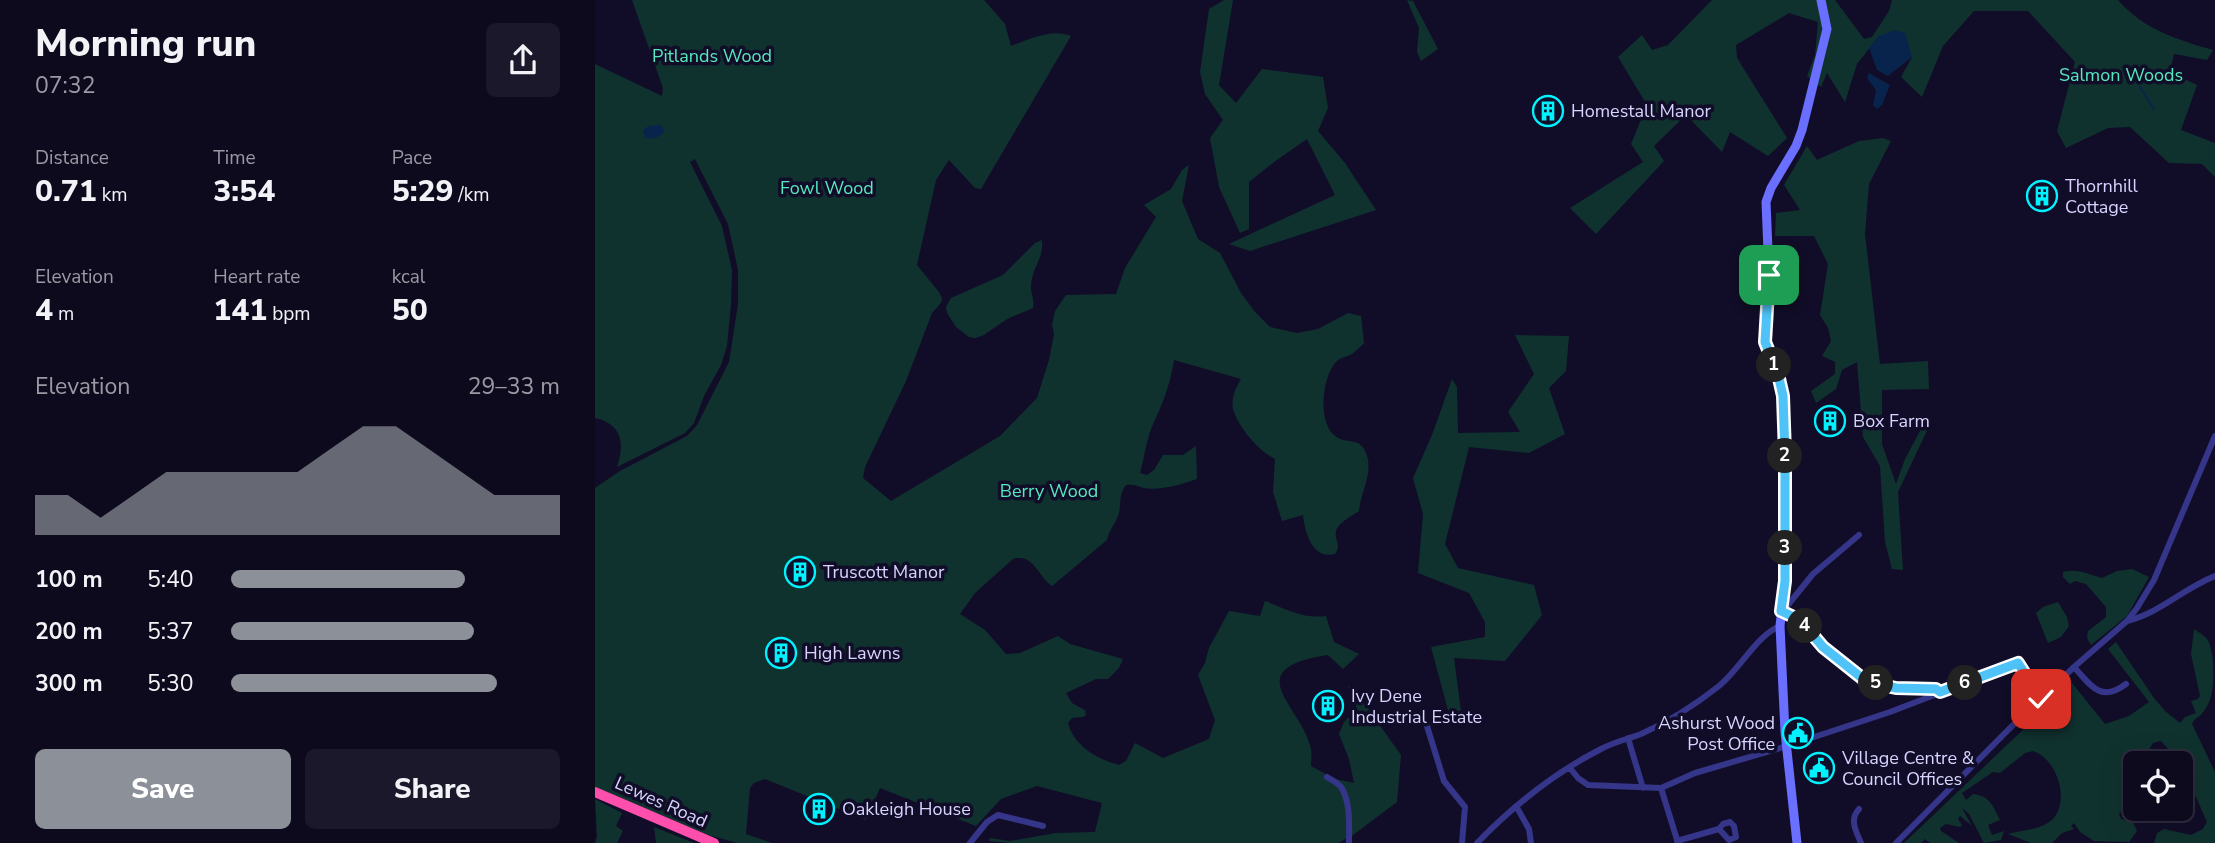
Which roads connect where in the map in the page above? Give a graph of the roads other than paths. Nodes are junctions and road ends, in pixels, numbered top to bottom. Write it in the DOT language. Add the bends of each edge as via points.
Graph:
graph roads {
  1 [pos="1821,0"];
  2 [pos="2215,436"];
  3 [pos="1859,535"];
  4 [pos="2215,576"];
  5 [pos="1782,611"];
  6 [pos="2127,621"];
  7 [pos="1780,625"];
  8 [pos="2074,667"];
  9 [pos="2099,680"];
  10 [pos="2126,684"];
  11 [pos="2092,687"];
  12 [pos="1940,692"];
  13 [pos="2041,699"];
  14 [pos="1426,723"];
  15 [pos="1628,738"];
  16 [pos="1787,747"];
  17 [pos="1570,768"];
  18 [pos="1327,778"];
  19 [pos="1643,788"];
  20 [pos="1661,788"];
  21 [pos="595,792"];
  22 [pos="1516,806"];
  23 [pos="1859,809"];
  24 [pos="1043,826"];
  25 [pos="1719,829"];
  26 [pos="1677,842"];
  27 [pos="714,843"];
  28 [pos="970,843"];
  29 [pos="1349,843"];
  30 [pos="1462,843"];
  31 [pos="1477,843"];
  32 [pos="1531,843"];
  33 [pos="1797,843"];
  34 [pos="1861,843"];
  35 [pos="1896,843"];
  1 -- 5 [label="street" via="1827,29 1799,138 1766,202 1765,342 1783,396"];
  2 -- 6 [label="street" via="2154,580"];
  3 -- 5 [label="street" via="1813,574"];
  4 -- 6 [label="street" via="2144,617"];
  5 -- 7 [label="street"];
  5 -- 12 [label="street" via="1800,620 1823,647 1867,682"];
  6 -- 8 [label="street"];
  7 -- 15 [label="street" via="1767,633 1719,686 1673,719"];
  7 -- 16 [label="street"];
  8 -- 11 [label="street"];
  8 -- 13 [label="street"];
  9 -- 11 [label="street"];
  10 -- 11 [label="street" via="2110,693"];
  12 -- 13 [label="street" via="2018,663"];
  12 -- 16 [label="street"];
  13 -- 35 [label="street"];
  14 -- 30 [label="street" via="1444,781 1465,807"];
  15 -- 17 [label="street"];
  15 -- 19 [label="street"];
  16 -- 20 [label="street"];
  16 -- 33 [label="street"];
  17 -- 19 [label="street" via="1588,785"];
  17 -- 22 [label="street"];
  18 -- 29 [label="street" via="1344,795"];
  19 -- 20 [label="street"];
  20 -- 26 [label="street"];
  21 -- 27 [label="highway, Lewes Road"];
  22 -- 31 [label="street"];
  22 -- 32 [label="street"];
  23 -- 34 [label="street" via="1853,822"];
  24 -- 28 [label="street" via="998,815"];
  25 -- 26 [label="street"];
}
